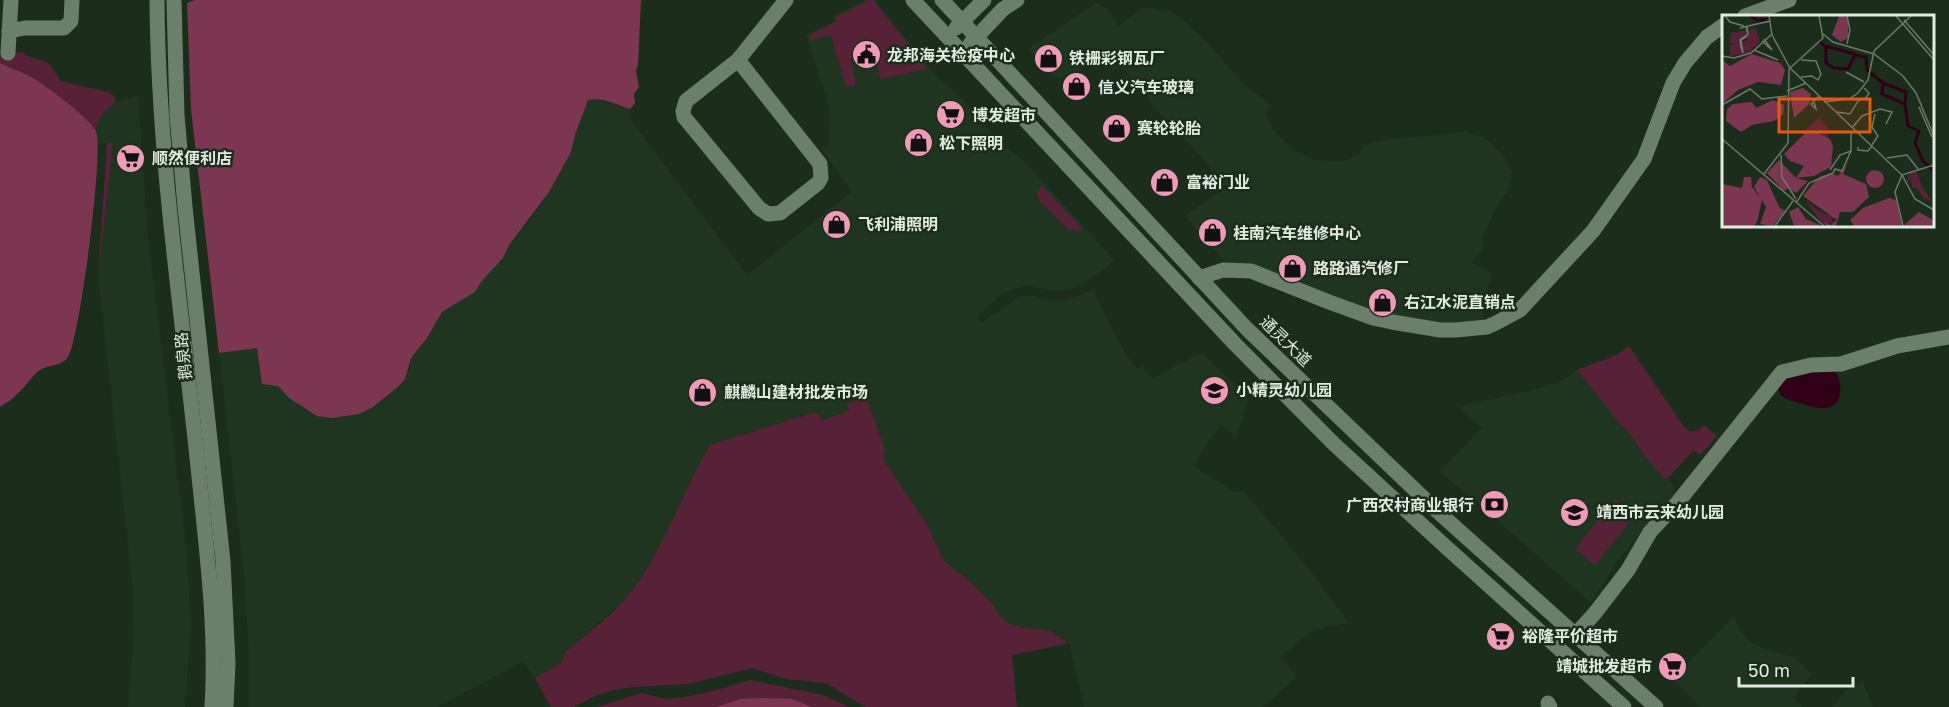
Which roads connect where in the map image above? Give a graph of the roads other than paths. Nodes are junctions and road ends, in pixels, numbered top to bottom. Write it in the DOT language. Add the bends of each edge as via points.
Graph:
graph roads {
  1 [pos="11,0"];
  2 [pos="72,0"];
  3 [pos="157,0"];
  4 [pos="174,0"];
  5 [pos="786,0"];
  6 [pos="913,0"];
  7 [pos="942,0"];
  8 [pos="984,0"];
  9 [pos="1017,0"];
  10 [pos="1789,0"];
  11 [pos="1748,15"];
  12 [pos="963,22"];
  13 [pos="1722,26"];
  14 [pos="9,31"];
  15 [pos="946,36"];
  16 [pos="976,38"];
  17 [pos="961,52"];
  18 [pos="8,53"];
  19 [pos="738,60"];
  20 [pos="1198,278"];
  21 [pos="1949,337"];
  22 [pos="1576,634"];
  23 [pos="212,707"];
  24 [pos="226,707"];
  25 [pos="1624,707"];
  26 [pos="1656,707"];
  1 -- 14 [label="main road"];
  2 -- 14 [label="main road" via="71,21 64,28"];
  3 -- 23 [label="main road, 鹅泉路" via="173,244 208,563"];
  4 -- 24 [label="main road, 鹅泉路" via="183,186 223,561"];
  5 -- 19 [label="main road"];
  6 -- 15 [label="main road"];
  7 -- 12 [label="main road, 通灵大道"];
  8 -- 12 [label="main road"];
  9 -- 16 [label="main road"];
  10 -- 11 [label="main road"];
  12 -- 15 [label="main road"];
  12 -- 16 [label="main road, 通灵大道"];
  13 -- 20 [label="main road" via="1707,37 1673,82 1644,159 1593,231 1520,310 1496,323 1440,330 1373,318 1251,271 1223,270"];
  14 -- 18 [label="main road"];
  15 -- 17 [label="main road"];
  16 -- 17 [label="main road"];
  16 -- 20 [label="main road, 通灵大道"];
  17 -- 25 [label="main road" via="1334,444"];
  19 -- 19 [label="main road" via="821,169 818,183 780,213 768,214 759,208 684,117 686,101"];
  20 -- 22 [label="main road, 通灵大道" via="1437,511"];
  21 -- 22 [label="main road" via="1897,346 1841,364 1810,365 1782,372 1650,532 1628,570"];
  22 -- 26 [label="main road, 通灵大道"];
}
